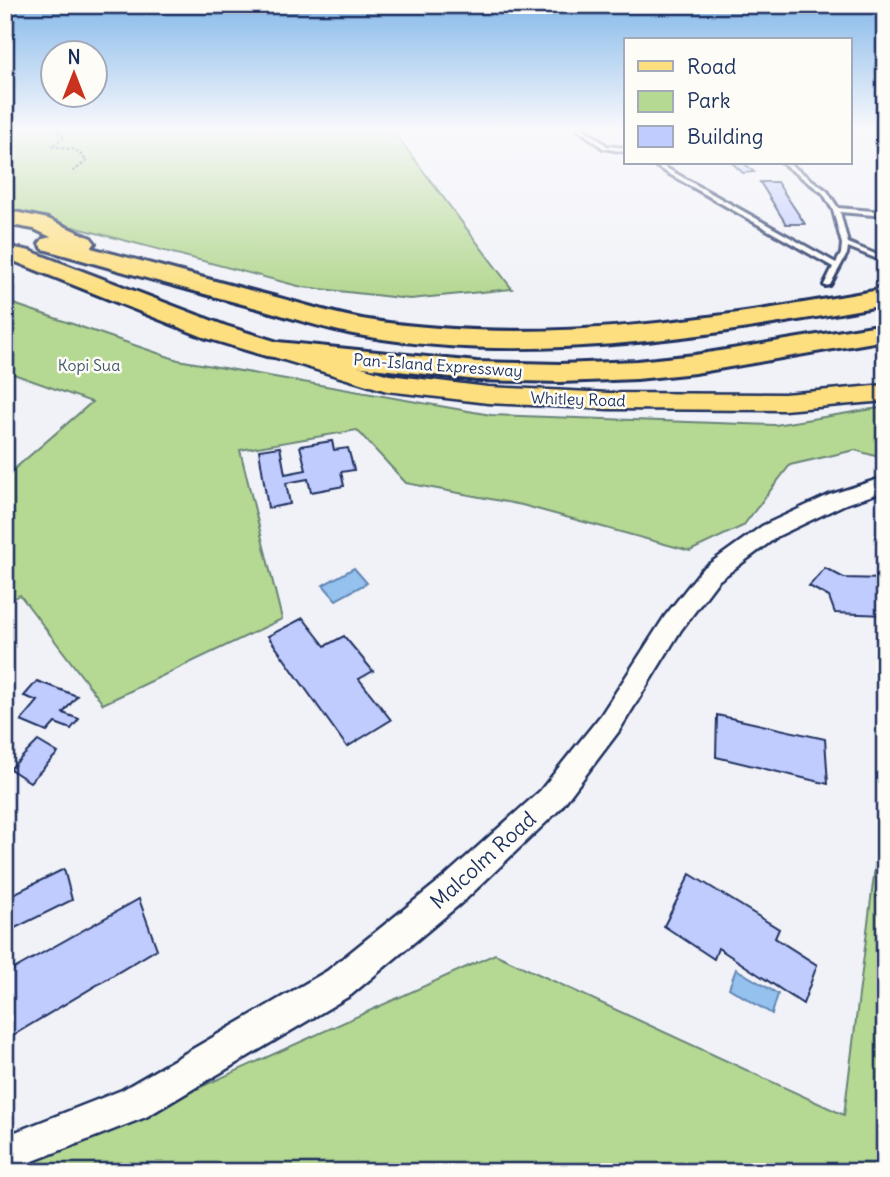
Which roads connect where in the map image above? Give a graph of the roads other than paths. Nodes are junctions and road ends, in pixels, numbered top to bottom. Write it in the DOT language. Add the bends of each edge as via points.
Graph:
graph roads {
  1 [pos="685,183"];
  2 [pos="814,183"];
  3 [pos="836,210"];
  4 [pos="885,214"];
  5 [pos="5,217"];
  6 [pos="5,232"];
  7 [pos="845,244"];
  8 [pos="5,253"];
  9 [pos="885,260"];
  10 [pos="149,271"];
  11 [pos="885,274"];
  12 [pos="832,276"];
  13 [pos="885,298"];
  14 [pos="645,332"];
  15 [pos="885,332"];
  16 [pos="276,350"];
  17 [pos="885,393"];
  18 [pos="885,484"];
  19 [pos="5,1155"];
  1 -- 12 [label="lane"];
  2 -- 3 [label="lane"];
  3 -- 4 [label="lane"];
  3 -- 7 [label="lane"];
  5 -- 10 [label="highway" via="40,224"];
  6 -- 10 [label="highway, Pan-Island Expressway"];
  7 -- 9 [label="lane"];
  7 -- 12 [label="lane"];
  8 -- 16 [label="highway, Pan-Island Expressway"];
  10 -- 14 [label="highway, Pan-Island Expressway" via="377,330 462,338"];
  11 -- 12 [label="highway"];
  12 -- 14 [label="highway" via="683,315"];
  13 -- 14 [label="highway, Pan-Island Expressway" via="748,322"];
  15 -- 16 [label="highway, Pan-Island Expressway" via="695,364 560,373 477,371"];
  16 -- 17 [label="main road, Whitley Road" via="387,383 488,396 783,402"];
  18 -- 19 [label="street, Malcolm Road" via="836,500 770,531 710,575 673,623 610,723 550,800 455,888 339,983 134,1104"];
}
